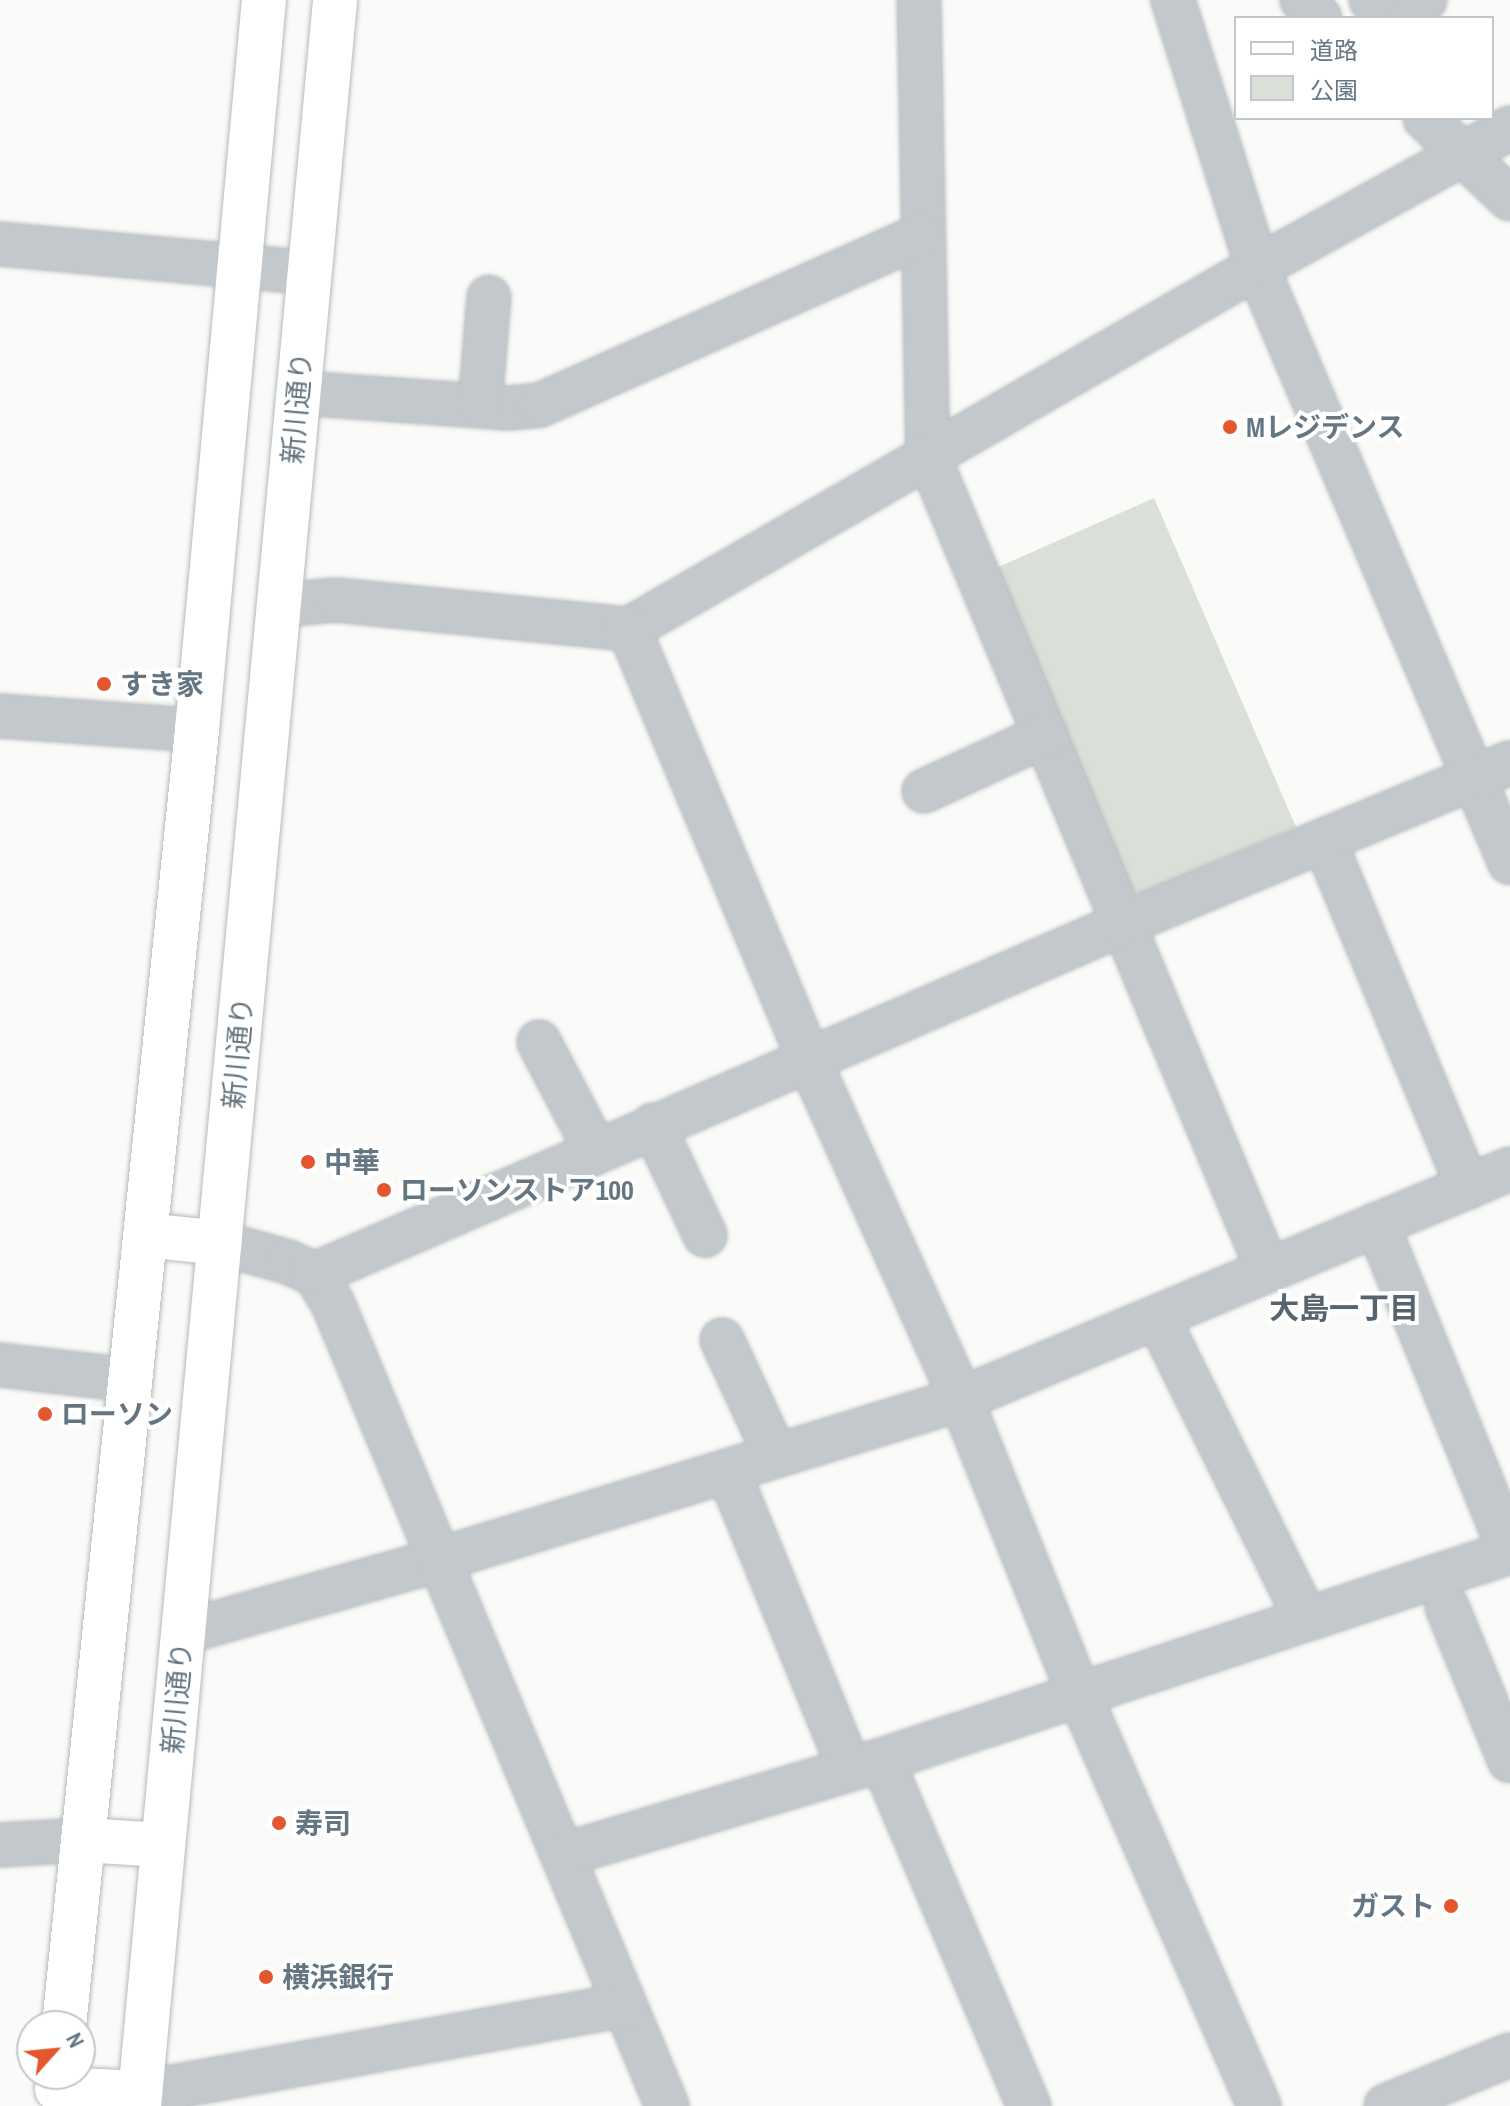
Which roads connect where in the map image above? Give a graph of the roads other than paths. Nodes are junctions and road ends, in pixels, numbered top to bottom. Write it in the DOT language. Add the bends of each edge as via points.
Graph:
graph roads {
  1 [pos="264,0"];
  2 [pos="335,0"];
  3 [pos="919,0"];
  4 [pos="1173,0"];
  5 [pos="1302,0"];
  6 [pos="1371,0"];
  7 [pos="1425,0"];
  8 [pos="1318,16"];
  9 [pos="1388,16"];
  10 [pos="1410,16"];
  11 [pos="1427,120"];
  12 [pos="1505,126"];
  13 [pos="1461,152"];
  14 [pos="1510,199"];
  15 [pos="921,235"];
  16 [pos="0,244"];
  17 [pos="240,266"];
  18 [pos="1257,267"];
  19 [pos="310,273"];
  20 [pos="489,297"];
  21 [pos="299,393"];
  22 [pos="480,406"];
  23 [pos="928,455"];
  24 [pos="209,599"];
  25 [pos="279,605"];
  26 [pos="629,629"];
  27 [pos="0,716"];
  28 [pos="197,730"];
  29 [pos="1046,735"];
  30 [pos="266,740"];
  31 [pos="1492,771"];
  32 [pos="924,791"];
  33 [pos="1324,840"];
  34 [pos="1510,863"];
  35 [pos="1125,923"];
  36 [pos="539,1042"];
  37 [pos="809,1060"];
  38 [pos="653,1125"];
  39 [pos="596,1151"];
  40 [pos="1510,1169"];
  41 [pos="1468,1187"];
  42 [pos="1377,1224"];
  43 [pos="145,1235"];
  44 [pos="705,1235"];
  45 [pos="220,1243"];
  46 [pos="1267,1268"];
  47 [pos="315,1274"];
  48 [pos="1158,1318"];
  49 [pos="722,1340"];
  50 [pos="0,1365"];
  51 [pos="130,1380"];
  52 [pos="961,1399"];
  53 [pos="776,1456"];
  54 [pos="728,1471"];
  55 [pos="1510,1552"];
  56 [pos="438,1560"];
  57 [pos="1447,1607"];
  58 [pos="1306,1619"];
  59 [pos="184,1632"];
  60 [pos="1080,1696"];
  61 [pos="1510,1761"];
  62 [pos="865,1764"];
  63 [pos="83,1840"];
  64 [pos="0,1845"];
  65 [pos="163,1845"];
  66 [pos="563,1855"];
  67 [pos="624,2005"];
  68 [pos="66,2010"];
  69 [pos="1510,2055"];
  70 [pos="57,2090"];
  71 [pos="139,2099"];
  72 [pos="667,2106"];
  73 [pos="1029,2106"];
  74 [pos="1259,2106"];
  75 [pos="1386,2106"];
  1 -- 17 [label="main road"];
  2 -- 19 [label="main road, 新川通り"];
  3 -- 15 [label="street"];
  4 -- 18 [label="street"];
  5 -- 8 [label="street"];
  6 -- 9 [label="street"];
  7 -- 10 [label="street"];
  11 -- 13 [label="street"];
  12 -- 13 [label="street"];
  13 -- 14 [label="street"];
  13 -- 18 [label="street"];
  15 -- 22 [label="street" via="540,405"];
  15 -- 23 [label="street"];
  16 -- 17 [label="street"];
  17 -- 19 [label="street"];
  17 -- 24 [label="main road"];
  18 -- 23 [label="street"];
  18 -- 31 [label="street"];
  19 -- 21 [label="main road, 新川通り"];
  20 -- 22 [label="street"];
  21 -- 22 [label="street"];
  21 -- 25 [label="main road, 新川通り"];
  23 -- 26 [label="street"];
  23 -- 29 [label="street"];
  24 -- 25 [label="main road"];
  24 -- 28 [label="main road"];
  25 -- 26 [label="street" via="336,600"];
  25 -- 30 [label="main road, 新川通り"];
  26 -- 37 [label="street"];
  27 -- 28 [label="street"];
  28 -- 30 [label="main road"];
  28 -- 43 [label="main road"];
  29 -- 32 [label="street"];
  29 -- 35 [label="street"];
  30 -- 45 [label="main road, 新川通り"];
  31 -- 33 [label="street"];
  31 -- 34 [label="street"];
  33 -- 35 [label="street"];
  33 -- 41 [label="street"];
  35 -- 37 [label="street"];
  35 -- 46 [label="street"];
  36 -- 39 [label="street"];
  37 -- 38 [label="street"];
  37 -- 52 [label="street"];
  38 -- 39 [label="street"];
  38 -- 44 [label="street"];
  39 -- 47 [label="street"];
  40 -- 41 [label="street"];
  41 -- 42 [label="street"];
  42 -- 46 [label="street"];
  42 -- 55 [label="street"];
  43 -- 45 [label="main road"];
  43 -- 51 [label="main road"];
  45 -- 47 [label="street"];
  45 -- 59 [label="main road, 新川通り"];
  46 -- 48 [label="street"];
  47 -- 56 [label="street" via="333,1304"];
  48 -- 52 [label="street"];
  48 -- 58 [label="street"];
  49 -- 53 [label="street"];
  50 -- 51 [label="street"];
  51 -- 63 [label="main road"];
  52 -- 53 [label="street"];
  52 -- 60 [label="street"];
  53 -- 54 [label="street"];
  54 -- 56 [label="street"];
  54 -- 62 [label="street"];
  55 -- 58 [label="street"];
  56 -- 59 [label="street"];
  56 -- 66 [label="street"];
  57 -- 61 [label="street"];
  58 -- 60 [label="street"];
  59 -- 65 [label="main road, 新川通り"];
  60 -- 62 [label="street"];
  60 -- 74 [label="street"];
  62 -- 66 [label="street"];
  62 -- 73 [label="street"];
  63 -- 64 [label="street"];
  63 -- 65 [label="main road"];
  63 -- 68 [label="main road"];
  65 -- 71 [label="main road, 新川通り"];
  66 -- 67 [label="street"];
  67 -- 71 [label="street"];
  67 -- 72 [label="street"];
  69 -- 75 [label="street"];
  70 -- 71 [label="main road"];
}
